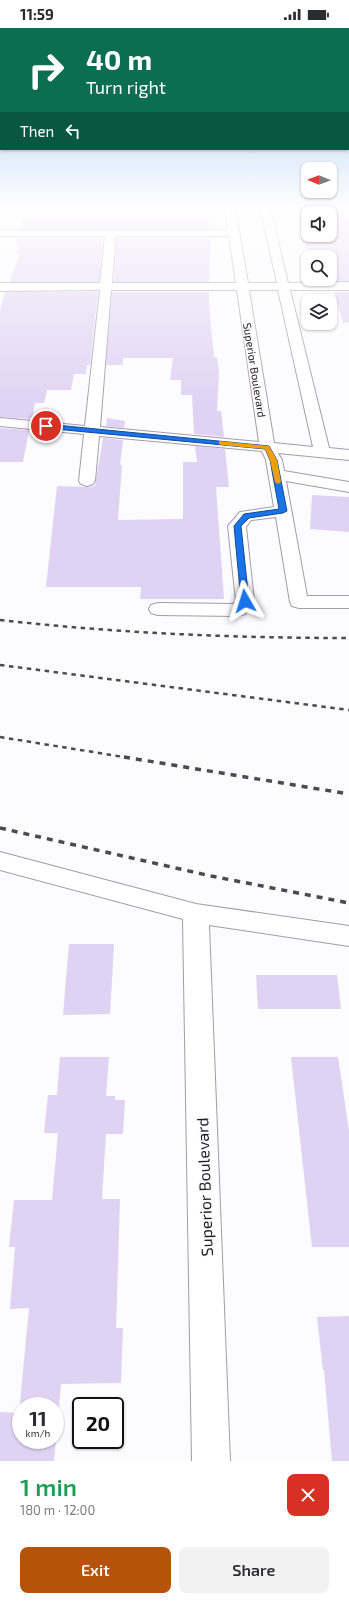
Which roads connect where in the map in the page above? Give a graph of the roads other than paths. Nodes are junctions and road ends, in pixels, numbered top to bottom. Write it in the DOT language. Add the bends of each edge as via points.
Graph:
graph roads {
  1 [pos="106,274"];
  2 [pos="241,274"];
  3 [pos="281,274"];
  4 [pos="105,286"];
  5 [pos="243,286"];
  6 [pos="284,286"];
  7 [pos="349,286"];
  8 [pos="0,287"];
  9 [pos="0,422"];
  10 [pos="93,431"];
  11 [pos="267,447"];
  12 [pos="322,452"];
  13 [pos="349,455"];
  14 [pos="276,474"];
  15 [pos="87,481"];
  16 [pos="349,488"];
  17 [pos="283,511"];
  18 [pos="349,602"];
  19 [pos="158,609"];
  20 [pos="0,861"];
  21 [pos="196,913"];
  22 [pos="349,936"];
  23 [pos="211,1461"];
  1 -- 4 [label="street"];
  2 -- 5 [label="street, Superior Boulevard"];
  3 -- 6 [label="street"];
  4 -- 5 [label="street"];
  4 -- 8 [label="street"];
  4 -- 10 [label="street"];
  5 -- 6 [label="street"];
  5 -- 11 [label="street, Superior Boulevard"];
  6 -- 7 [label="street"];
  6 -- 12 [label="street"];
  9 -- 10 [label="street"];
  10 -- 11 [label="street"];
  10 -- 15 [label="street"];
  11 -- 12 [label="street"];
  11 -- 14 [label="street, Superior Boulevard" via="274,460"];
  12 -- 13 [label="street"];
  14 -- 16 [label="street"];
  14 -- 17 [label="street, Superior Boulevard"];
  17 -- 18 [label="street, Superior Boulevard" via="299,602"];
  17 -- 19 [label="street" via="246,516 237,526 245,601 238,610"];
  20 -- 21 [label="street"];
  21 -- 22 [label="street"];
  21 -- 23 [label="street, Superior Boulevard"];
}
